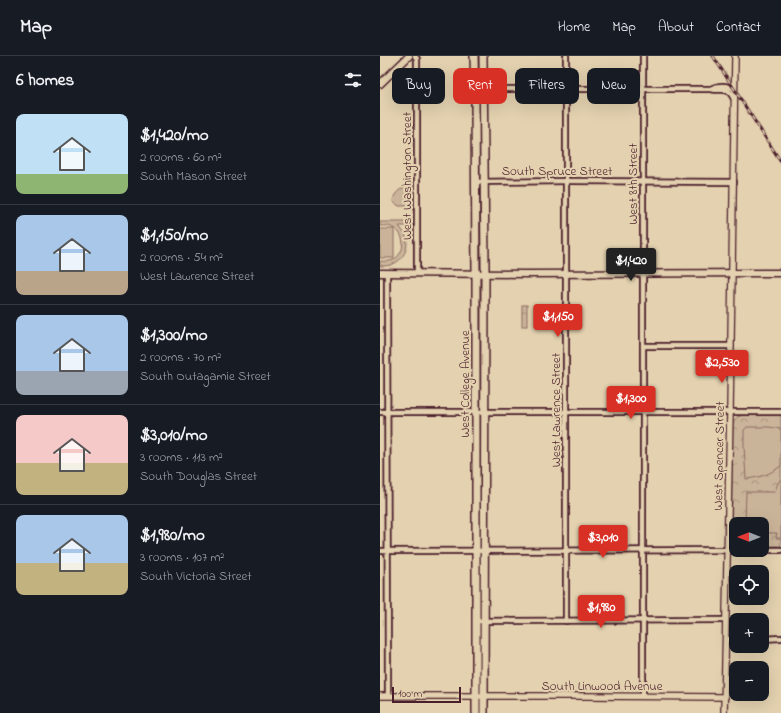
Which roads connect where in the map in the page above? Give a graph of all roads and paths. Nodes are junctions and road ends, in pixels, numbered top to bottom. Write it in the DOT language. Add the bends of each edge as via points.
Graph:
graph roads {
  1 [pos="409,56"];
  2 [pos="415,56"];
  3 [pos="474,56"];
  4 [pos="483,56"];
  5 [pos="566,56"];
  6 [pos="643,56"];
  7 [pos="735,56"];
  8 [pos="474,68"];
  9 [pos="483,68"];
  10 [pos="566,68"];
  11 [pos="380,84"];
  12 [pos="579,88"];
  13 [pos="643,88"];
  14 [pos="711,89"];
  15 [pos="734,89"];
  16 [pos="734,100"];
  17 [pos="475,104"];
  18 [pos="484,104"];
  19 [pos="566,104"];
  20 [pos="566,181"];
  21 [pos="476,182"];
  22 [pos="484,182"];
  23 [pos="643,182"];
  24 [pos="734,182"];
  25 [pos="380,273"];
  26 [pos="387,273"];
  27 [pos="417,273"];
  28 [pos="480,273"];
  29 [pos="566,273"];
  30 [pos="732,273"];
  31 [pos="781,273"];
  32 [pos="643,274"];
  33 [pos="642,346"];
  34 [pos="731,346"];
  35 [pos="380,412"];
  36 [pos="388,412"];
  37 [pos="480,412"];
  38 [pos="566,412"];
  39 [pos="642,412"];
  40 [pos="730,412"];
  41 [pos="781,412"];
  42 [pos="728,550"];
  43 [pos="781,550"];
  44 [pos="380,551"];
  45 [pos="387,551"];
  46 [pos="476,551"];
  47 [pos="485,551"];
  48 [pos="566,551"];
  49 [pos="643,551"];
  50 [pos="643,620"];
  51 [pos="726,620"];
  52 [pos="476,621"];
  53 [pos="485,621"];
  54 [pos="566,621"];
  55 [pos="769,638"];
  56 [pos="781,638"];
  57 [pos="726,639"];
  58 [pos="476,640"];
  59 [pos="485,654"];
  60 [pos="380,696"];
  61 [pos="388,696"];
  62 [pos="480,696"];
  63 [pos="643,696"];
  64 [pos="725,697"];
  65 [pos="476,713"];
  66 [pos="484,713"];
  67 [pos="724,713"];
  1 -- 11 [label="main road"];
  2 -- 27 [label="street, West Washington Street"];
  3 -- 8 [label="main road, West College Avenue"];
  4 -- 9 [label="main road, West College Avenue"];
  5 -- 10 [label="street, West Lawrence Street"];
  6 -- 13 [label="street, West 8th Street"];
  7 -- 15 [label="street, West Spencer Street"];
  12 -- 13 [label="street"];
  13 -- 14 [label="street"];
  13 -- 23 [label="street, West 8th Street"];
  14 -- 15 [label="street" via="726,86"];
  14 -- 16 [label="street" via="728,91"];
  15 -- 16 [label="street, West Spencer Street"];
  16 -- 24 [label="street, West Spencer Street"];
  17 -- 21 [label="main road, West College Avenue"];
  18 -- 22 [label="main road, West College Avenue"];
  19 -- 20 [label="street, West Lawrence Street"];
  20 -- 22 [label="street, South Spruce Street"];
  20 -- 23 [label="street, South Spruce Street"];
  20 -- 29 [label="street, West Lawrence Street"];
  21 -- 22 [label="street, South Spruce Street"];
  21 -- 28 [label="main road, West College Avenue"];
  22 -- 28 [label="main road, West College Avenue"];
  23 -- 24 [label="street, South Spruce Street"];
  23 -- 32 [label="street, West 8th Street"];
  24 -- 30 [label="street, West Spencer Street"];
  25 -- 26 [label="main road"];
  26 -- 27 [label="main road"];
  26 -- 36 [label="street"];
  27 -- 28 [label="main road"];
  28 -- 29 [label="main road"];
  28 -- 37 [label="main road, West College Avenue"];
  29 -- 32 [label="main road"];
  29 -- 38 [label="street, West Lawrence Street"];
  30 -- 31 [label="main road"];
  30 -- 32 [label="main road"];
  30 -- 34 [label="street, West Spencer Street"];
  32 -- 33 [label="street, West 8th Street"];
  33 -- 34 [label="street"];
  33 -- 39 [label="street, West 8th Street"];
  34 -- 40 [label="street, West Spencer Street"];
  35 -- 36 [label="street"];
  36 -- 37 [label="street"];
  36 -- 45 [label="street"];
  37 -- 38 [label="street"];
  37 -- 46 [label="main road, West College Avenue"];
  37 -- 47 [label="main road, West College Avenue"];
  38 -- 39 [label="street"];
  38 -- 48 [label="street, West Lawrence Street"];
  39 -- 40 [label="street"];
  39 -- 49 [label="street, West 8th Street"];
  40 -- 41 [label="street"];
  40 -- 42 [label="street, West Spencer Street"];
  42 -- 43 [label="street"];
  42 -- 49 [label="street"];
  42 -- 51 [label="street, West Spencer Street"];
  44 -- 45 [label="street"];
  45 -- 46 [label="street"];
  45 -- 61 [label="street"];
  46 -- 47 [label="street"];
  46 -- 52 [label="main road, West College Avenue"];
  47 -- 48 [label="street"];
  47 -- 53 [label="main road, West College Avenue"];
  48 -- 49 [label="street"];
  48 -- 54 [label="street, West Lawrence Street"];
  49 -- 50 [label="street, West 8th Street"];
  50 -- 51 [label="street"];
  50 -- 54 [label="street"];
  50 -- 63 [label="street, West 8th Street"];
  51 -- 57 [label="street, West Spencer Street"];
  52 -- 53 [label="street"];
  52 -- 58 [label="main road, West College Avenue"];
  53 -- 54 [label="street"];
  53 -- 59 [label="main road, West College Avenue"];
  55 -- 56 [label="street"];
  57 -- 64 [label="street, West Spencer Street"];
  58 -- 59 [label="main road" via="481,652"];
  58 -- 62 [label="main road, West College Avenue"];
  59 -- 62 [label="main road, West College Avenue"];
  60 -- 61 [label="street, South Linwood Avenue"];
  61 -- 62 [label="street, South Linwood Avenue"];
  62 -- 63 [label="street, South Linwood Avenue"];
  62 -- 65 [label="main road, West College Avenue"];
  62 -- 66 [label="main road, West College Avenue"];
  63 -- 64 [label="street, South Linwood Avenue"];
  64 -- 67 [label="street, West Spencer Street"];
}
